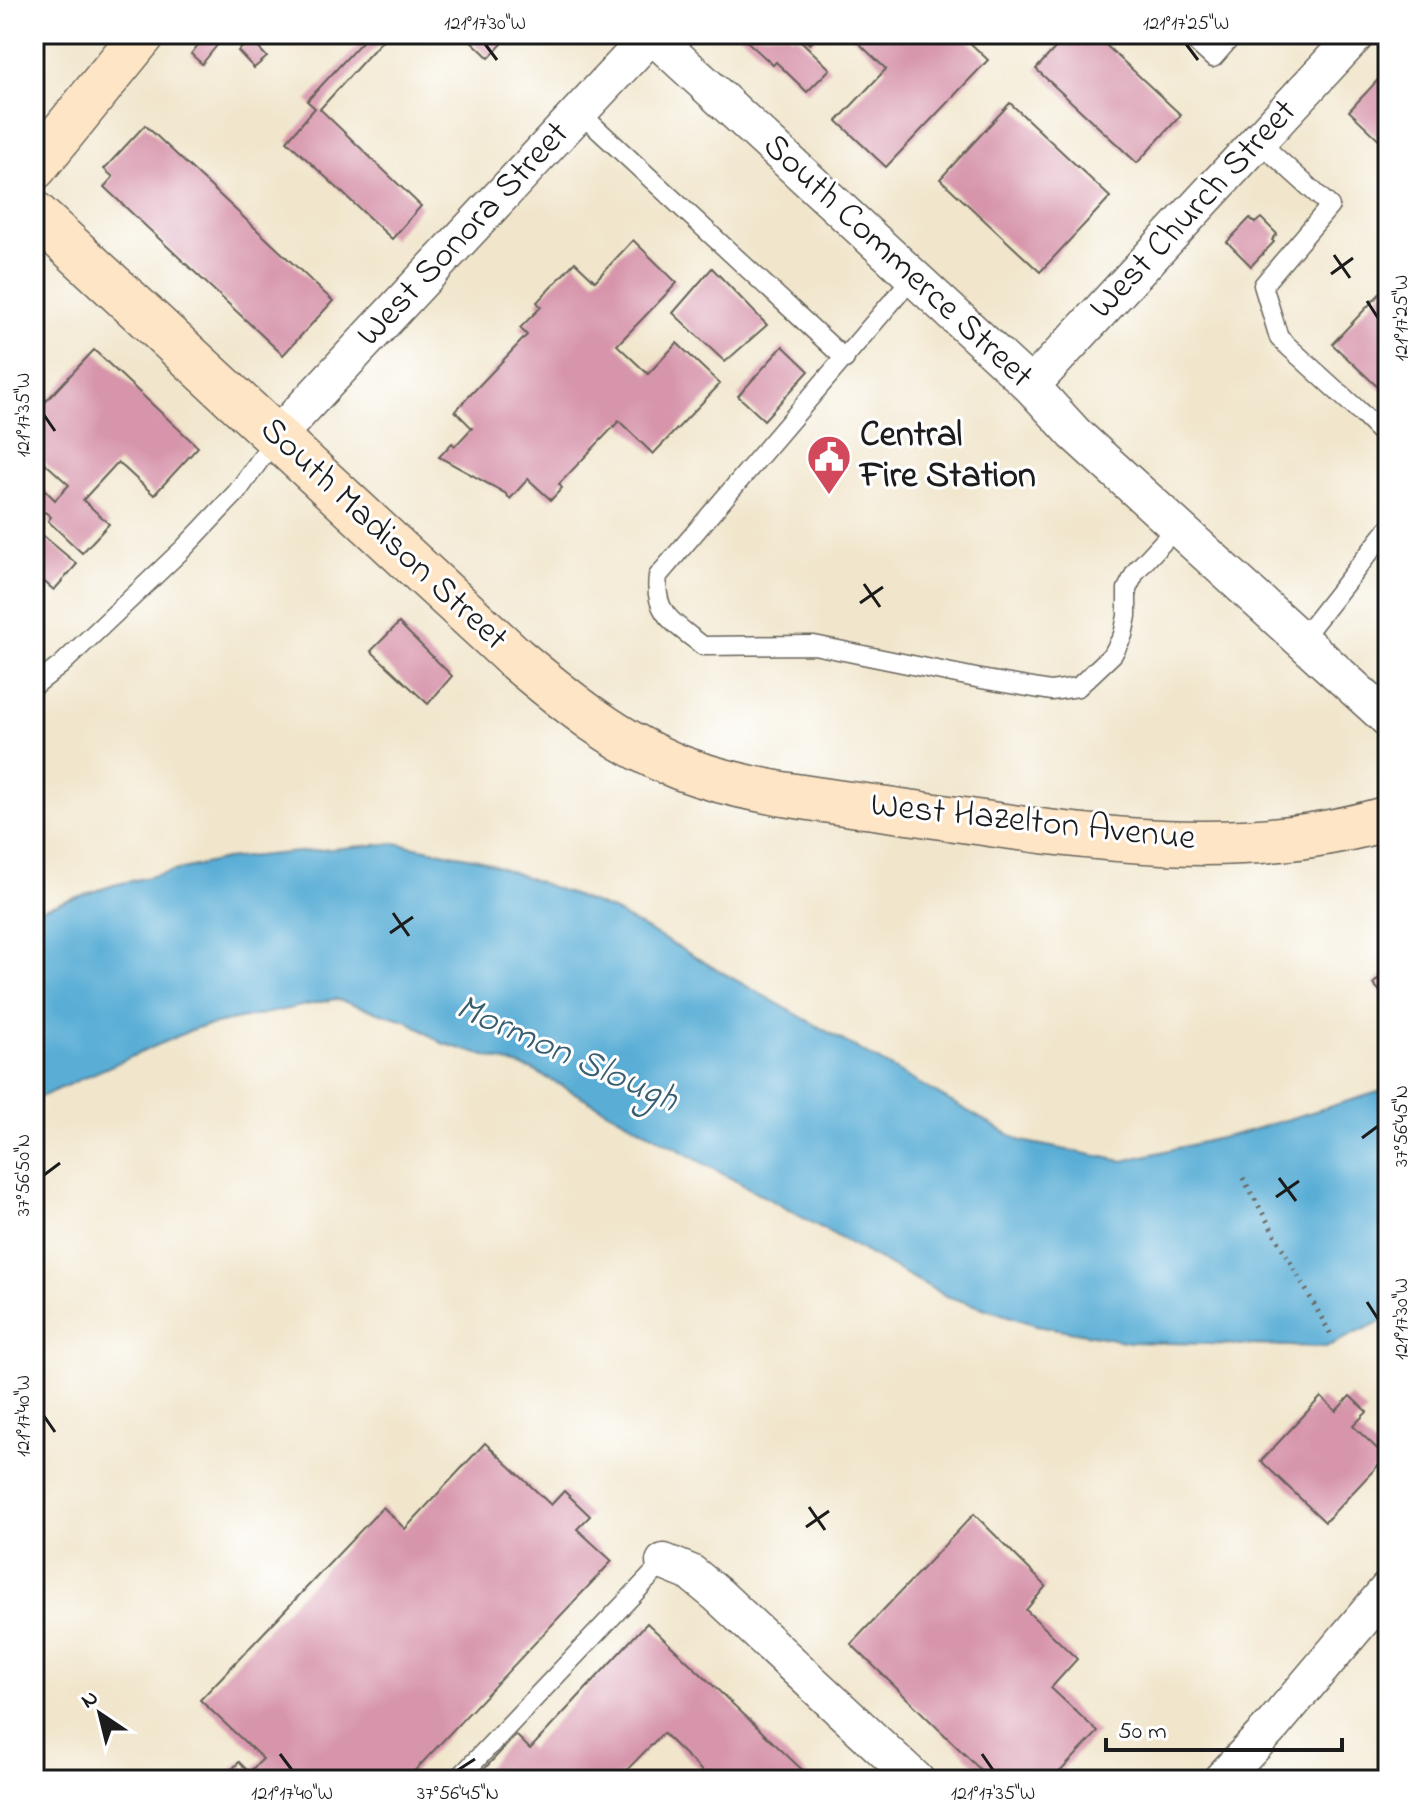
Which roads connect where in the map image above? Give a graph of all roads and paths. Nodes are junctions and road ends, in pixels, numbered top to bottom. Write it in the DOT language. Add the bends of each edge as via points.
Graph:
graph roads {
  1 [pos="143,34"];
  2 [pos="652,34"];
  3 [pos="1187,34"];
  4 [pos="1234,34"];
  5 [pos="1357,34"];
  6 [pos="579,112"];
  7 [pos="1258,141"];
  8 [pos="34,168"];
  9 [pos="34,213"];
  10 [pos="913,277"];
  11 [pos="845,359"];
  12 [pos="1031,386"];
  13 [pos="277,436"];
  14 [pos="1388,440"];
  15 [pos="1177,527"];
  16 [pos="1388,529"];
  17 [pos="1301,640"];
  18 [pos="34,686"];
  19 [pos="1388,719"];
  20 [pos="772,792"];
  21 [pos="1388,818"];
  22 [pos="1243,1178"];
  23 [pos="1333,1338"];
  24 [pos="664,1562"];
  25 [pos="1388,1589"];
  26 [pos="457,1780"];
  27 [pos="916,1780"];
  28 [pos="1221,1780"];
  1 -- 8 [label="main road"];
  2 -- 6 [label="street, West Sonora Street"];
  2 -- 10 [label="street, South Commerce Street"];
  3 -- 4 [label="lane" via="1213,58"];
  5 -- 7 [label="street, West Church Street"];
  6 -- 11 [label="lane"];
  6 -- 13 [label="street, West Sonora Street"];
  7 -- 12 [label="street, West Church Street"];
  7 -- 14 [label="lane" via="1330,206 1263,285 1279,338"];
  9 -- 13 [label="main road, South Madison Street"];
  10 -- 11 [label="lane"];
  10 -- 12 [label="street, South Commerce Street"];
  11 -- 15 [label="lane" via="658,576 656,595 666,615 703,646 814,645 1051,691 1078,687 1113,654 1123,635 1127,589 1136,571"];
  12 -- 15 [label="street, South Commerce Street"];
  13 -- 18 [label="lane" via="237,492 184,548"];
  13 -- 20 [label="main road, South Madison Street" via="558,695 653,756 719,781"];
  15 -- 17 [label="street, South Commerce Street"];
  16 -- 17 [label="lane"];
  17 -- 19 [label="street, South Commerce Street"];
  20 -- 21 [label="main road, West Hazelton Avenue" via="1142,841 1251,843"];
  22 -- 23 [label="path"];
  24 -- 26 [label="lane"];
  24 -- 27 [label="street" via="678,1565 718,1595"];
  25 -- 28 [label="street"];
}
